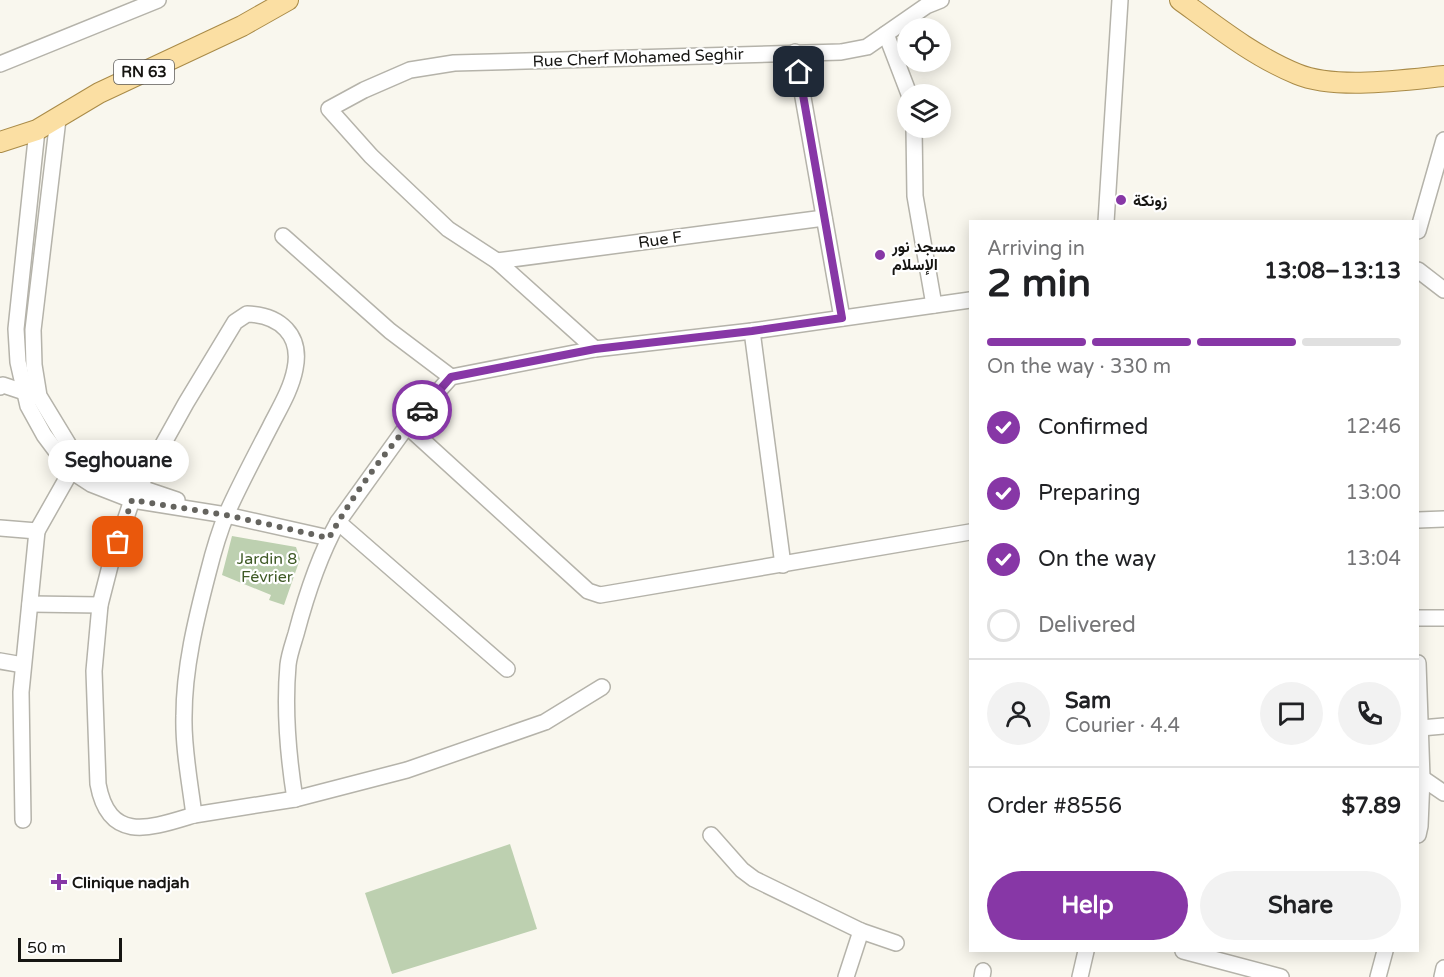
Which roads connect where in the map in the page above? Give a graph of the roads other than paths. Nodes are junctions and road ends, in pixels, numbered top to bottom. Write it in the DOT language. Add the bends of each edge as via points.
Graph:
graph roads {
  1 [pos="158,0"];
  2 [pos="288,0"];
  3 [pos="941,0"];
  4 [pos="1120,0"];
  5 [pos="1180,0"];
  6 [pos="886,34"];
  7 [pos="795,52"];
  8 [pos="0,64"];
  9 [pos="1444,76"];
  10 [pos="905,84"];
  11 [pos="58,119"];
  12 [pos="37,130"];
  13 [pos="914,138"];
  14 [pos="1444,140"];
  15 [pos="0,142"];
  16 [pos="824,218"];
  17 [pos="1106,220"];
  18 [pos="1419,228"];
  19 [pos="283,236"];
  20 [pos="497,261"];
  21 [pos="1419,271"];
  22 [pos="1444,290"];
  23 [pos="969,300"];
  24 [pos="934,305"];
  25 [pos="842,318"];
  26 [pos="752,331"];
  27 [pos="595,349"];
  28 [pos="451,377"];
  29 [pos="0,387"];
  30 [pos="24,392"];
  31 [pos="39,396"];
  32 [pos="407,426"];
  33 [pos="71,471"];
  34 [pos="136,494"];
  35 [pos="226,515"];
  36 [pos="1444,519"];
  37 [pos="1419,520"];
  38 [pos="338,522"];
  39 [pos="0,528"];
  40 [pos="38,531"];
  41 [pos="969,532"];
  42 [pos="329,538"];
  43 [pos="783,565"];
  44 [pos="30,604"];
  45 [pos="100,605"];
  46 [pos="1419,618"];
  47 [pos="1444,618"];
  48 [pos="0,661"];
  49 [pos="23,665"];
  50 [pos="507,669"];
  51 [pos="1419,685"];
  52 [pos="602,687"];
  53 [pos="1444,726"];
  54 [pos="1421,728"];
  55 [pos="1419,743"];
  56 [pos="1422,778"];
  57 [pos="1444,793"];
  58 [pos="295,799"];
  59 [pos="194,815"];
  60 [pos="22,820"];
  61 [pos="1419,825"];
  62 [pos="711,834"];
  63 [pos="861,931"];
  64 [pos="897,943"];
  65 [pos="1086,952"];
  66 [pos="1186,952"];
  67 [pos="1384,952"];
  68 [pos="1444,968"];
  69 [pos="1249,973"];
  70 [pos="846,977"];
  71 [pos="1080,977"];
  72 [pos="1281,977"];
  73 [pos="1378,977"];
  74 [pos="1442,977"];
  1 -- 8 [label="street"];
  2 -- 11 [label="main road, RN 63" via="242,26 99,93"];
  3 -- 6 [label="street, Rue Cherf Mohamed Seghir"];
  4 -- 17 [label="street"];
  5 -- 9 [label="main road" via="1269,60 1299,75 1382,83"];
  6 -- 7 [label="street, Rue Cherf Mohamed Seghir" via="867,47 841,52"];
  6 -- 10 [label="street"];
  7 -- 16 [label="street"];
  7 -- 20 [label="street, Rue Cherf Mohamed Seghir" via="454,63 410,70 329,109 371,156 448,229"];
  11 -- 12 [label="main road, RN 63"];
  11 -- 31 [label="street" via="33,330"];
  12 -- 15 [label="main road, RN 63"];
  12 -- 30 [label="street" via="16,329"];
  13 -- 24 [label="street" via="915,196"];
  14 -- 18 [label="street"];
  16 -- 20 [label="street, Rue F"];
  16 -- 25 [label="street"];
  19 -- 28 [label="street" via="390,331"];
  20 -- 27 [label="street"];
  21 -- 22 [label="street"];
  23 -- 24 [label="street"];
  24 -- 25 [label="street"];
  25 -- 26 [label="street"];
  26 -- 27 [label="street"];
  26 -- 43 [label="street"];
  27 -- 28 [label="street"];
  28 -- 32 [label="street"];
  29 -- 30 [label="street"];
  30 -- 31 [label="street"];
  30 -- 33 [label="street" via="44,435"];
  31 -- 34 [label="street" via="80,459"];
  32 -- 38 [label="street"];
  32 -- 43 [label="street" via="594,595"];
  33 -- 34 [label="street" via="91,484"];
  33 -- 40 [label="street"];
  34 -- 35 [label="street"];
  34 -- 35 [label="street" via="235,322 247,314 260,315 276,320 290,332 296,368 286,397"];
  34 -- 45 [label="street"];
  35 -- 42 [label="street"];
  35 -- 59 [label="street" via="190,649 184,716"];
  36 -- 37 [label="street"];
  38 -- 42 [label="street"];
  38 -- 50 [label="street"];
  39 -- 40 [label="street"];
  40 -- 44 [label="street"];
  41 -- 43 [label="street"];
  42 -- 58 [label="street" via="288,663 286,704"];
  44 -- 45 [label="street"];
  44 -- 49 [label="street"];
  45 -- 59 [label="street" via="94,671 101,802 123,825 141,829"];
  46 -- 47 [label="street"];
  48 -- 49 [label="street"];
  49 -- 60 [label="street"];
  51 -- 54 [label="street"];
  52 -- 58 [label="street" via="545,722 407,771"];
  53 -- 54 [label="street"];
  54 -- 55 [label="street"];
  55 -- 56 [label="street"];
  56 -- 57 [label="street"];
  56 -- 61 [label="street"];
  58 -- 59 [label="street"];
  62 -- 63 [label="street" via="754,879"];
  63 -- 64 [label="street"];
  63 -- 70 [label="street"];
  65 -- 71 [label="street"];
  66 -- 69 [label="street"];
  67 -- 73 [label="street"];
  68 -- 74 [label="street"];
  69 -- 72 [label="street"];
}
